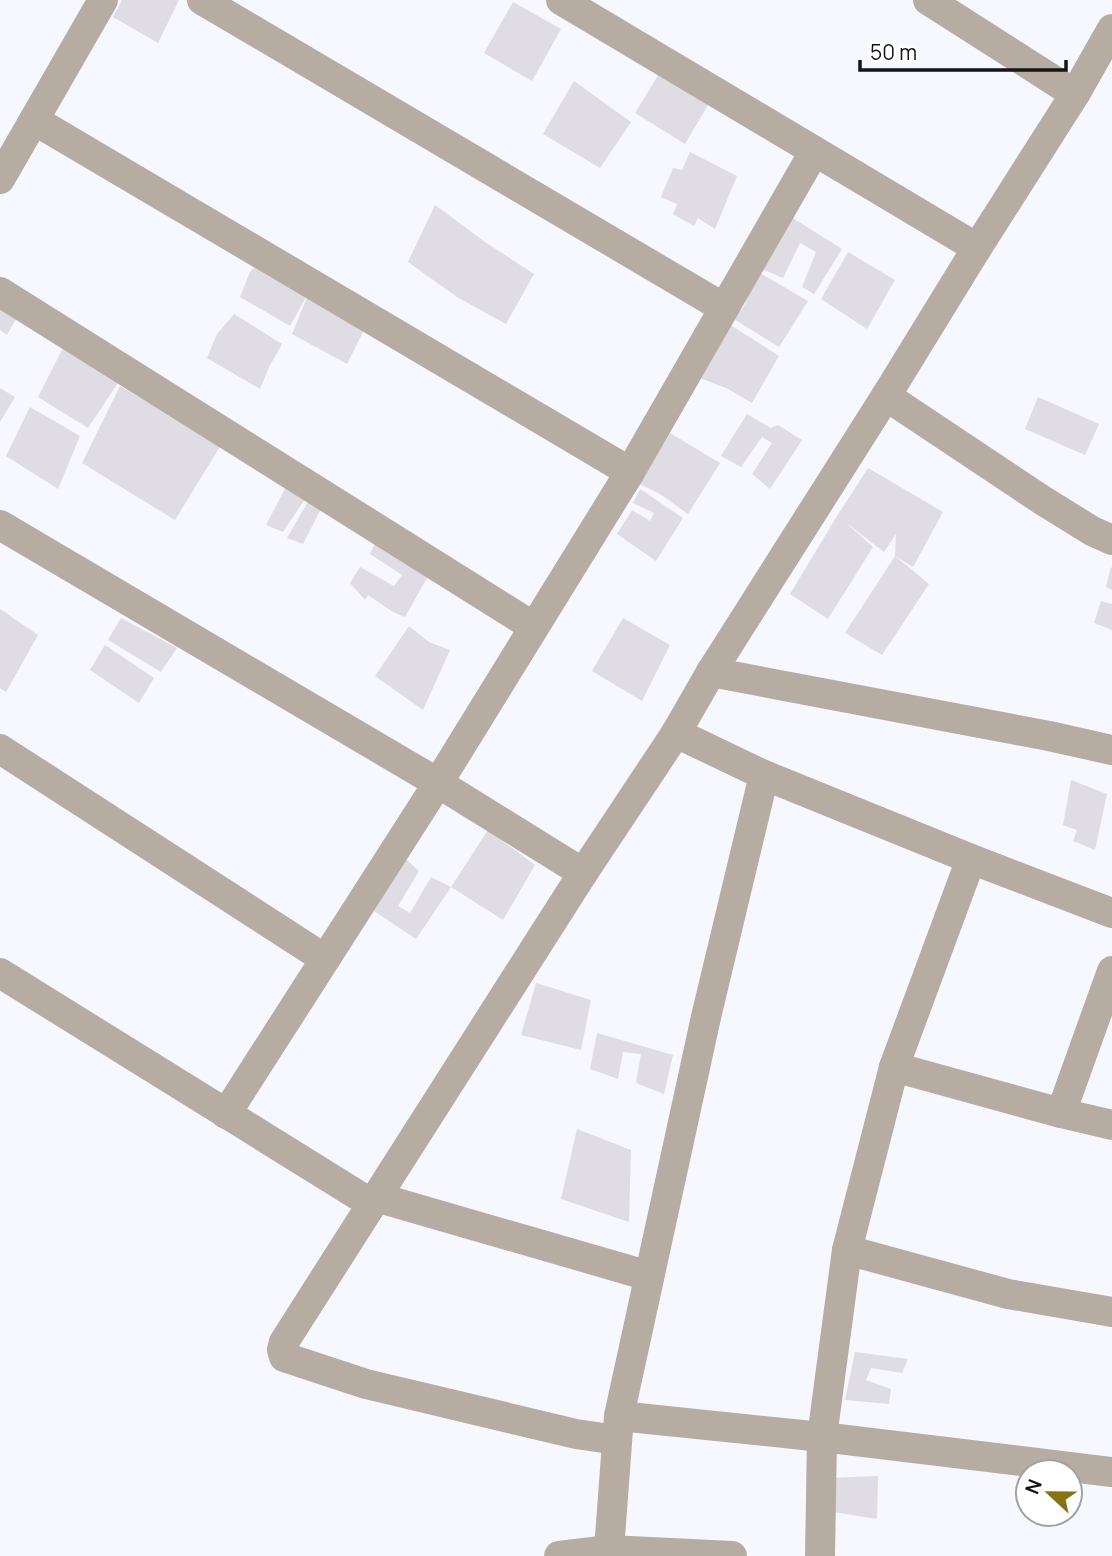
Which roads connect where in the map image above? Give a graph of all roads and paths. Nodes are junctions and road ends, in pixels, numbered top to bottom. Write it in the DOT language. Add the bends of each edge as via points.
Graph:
graph roads {
  1 [pos="103,0"];
  2 [pos="202,0"];
  3 [pos="561,0"];
  4 [pos="928,0"];
  5 [pos="1112,29"];
  6 [pos="1075,94"];
  7 [pos="34,120"];
  8 [pos="814,152"];
  9 [pos="0,179"];
  10 [pos="977,248"];
  11 [pos="0,292"];
  12 [pos="724,308"];
  13 [pos="886,396"];
  14 [pos="630,472"];
  15 [pos="0,526"];
  16 [pos="1112,540"];
  17 [pos="534,627"];
  18 [pos="711,672"];
  19 [pos="676,733"];
  20 [pos="0,749"];
  21 [pos="1112,750"];
  22 [pos="764,775"];
  23 [pos="438,783"];
  24 [pos="971,859"];
  25 [pos="583,873"];
  26 [pos="1112,913"];
  27 [pos="326,959"];
  28 [pos="1112,971"];
  29 [pos="0,974"];
  30 [pos="894,1067"];
  31 [pos="1061,1113"];
  32 [pos="226,1114"];
  33 [pos="1112,1125"];
  34 [pos="374,1201"];
  35 [pos="847,1250"];
  36 [pos="649,1276"];
  37 [pos="1112,1312"];
  38 [pos="618,1428"];
  39 [pos="822,1437"];
  40 [pos="1112,1472"];
  41 [pos="609,1550"];
  42 [pos="559,1556"];
  43 [pos="732,1556"];
  44 [pos="820,1556"];
  1 -- 7 [label="street"];
  2 -- 12 [label="street"];
  3 -- 8 [label="street"];
  4 -- 6 [label="street"];
  5 -- 6 [label="street"];
  6 -- 10 [label="street"];
  7 -- 9 [label="street"];
  7 -- 14 [label="street"];
  8 -- 10 [label="street"];
  8 -- 12 [label="street"];
  10 -- 13 [label="street"];
  11 -- 17 [label="street"];
  12 -- 14 [label="street"];
  13 -- 16 [label="street" via="1042,500"];
  13 -- 18 [label="street"];
  14 -- 17 [label="street"];
  15 -- 23 [label="street"];
  17 -- 23 [label="street"];
  18 -- 19 [label="street"];
  18 -- 21 [label="street"];
  19 -- 22 [label="street"];
  19 -- 25 [label="street"];
  20 -- 27 [label="street"];
  22 -- 24 [label="street"];
  22 -- 36 [label="street"];
  23 -- 25 [label="street"];
  23 -- 27 [label="street"];
  24 -- 26 [label="street"];
  24 -- 30 [label="street"];
  25 -- 34 [label="street"];
  27 -- 32 [label="street"];
  28 -- 31 [label="street"];
  29 -- 32 [label="street"];
  30 -- 31 [label="street"];
  30 -- 35 [label="street"];
  31 -- 33 [label="street"];
  32 -- 34 [label="street"];
  34 -- 36 [label="street"];
  34 -- 38 [label="street" via="284,1342 284,1357 366,1384 576,1434"];
  35 -- 37 [label="street" via="1008,1294"];
  35 -- 39 [label="street"];
  36 -- 38 [label="street"];
  38 -- 39 [label="street"];
  38 -- 41 [label="street"];
  39 -- 40 [label="street"];
  39 -- 44 [label="street"];
  41 -- 42 [label="street"];
  41 -- 43 [label="street"];
}
